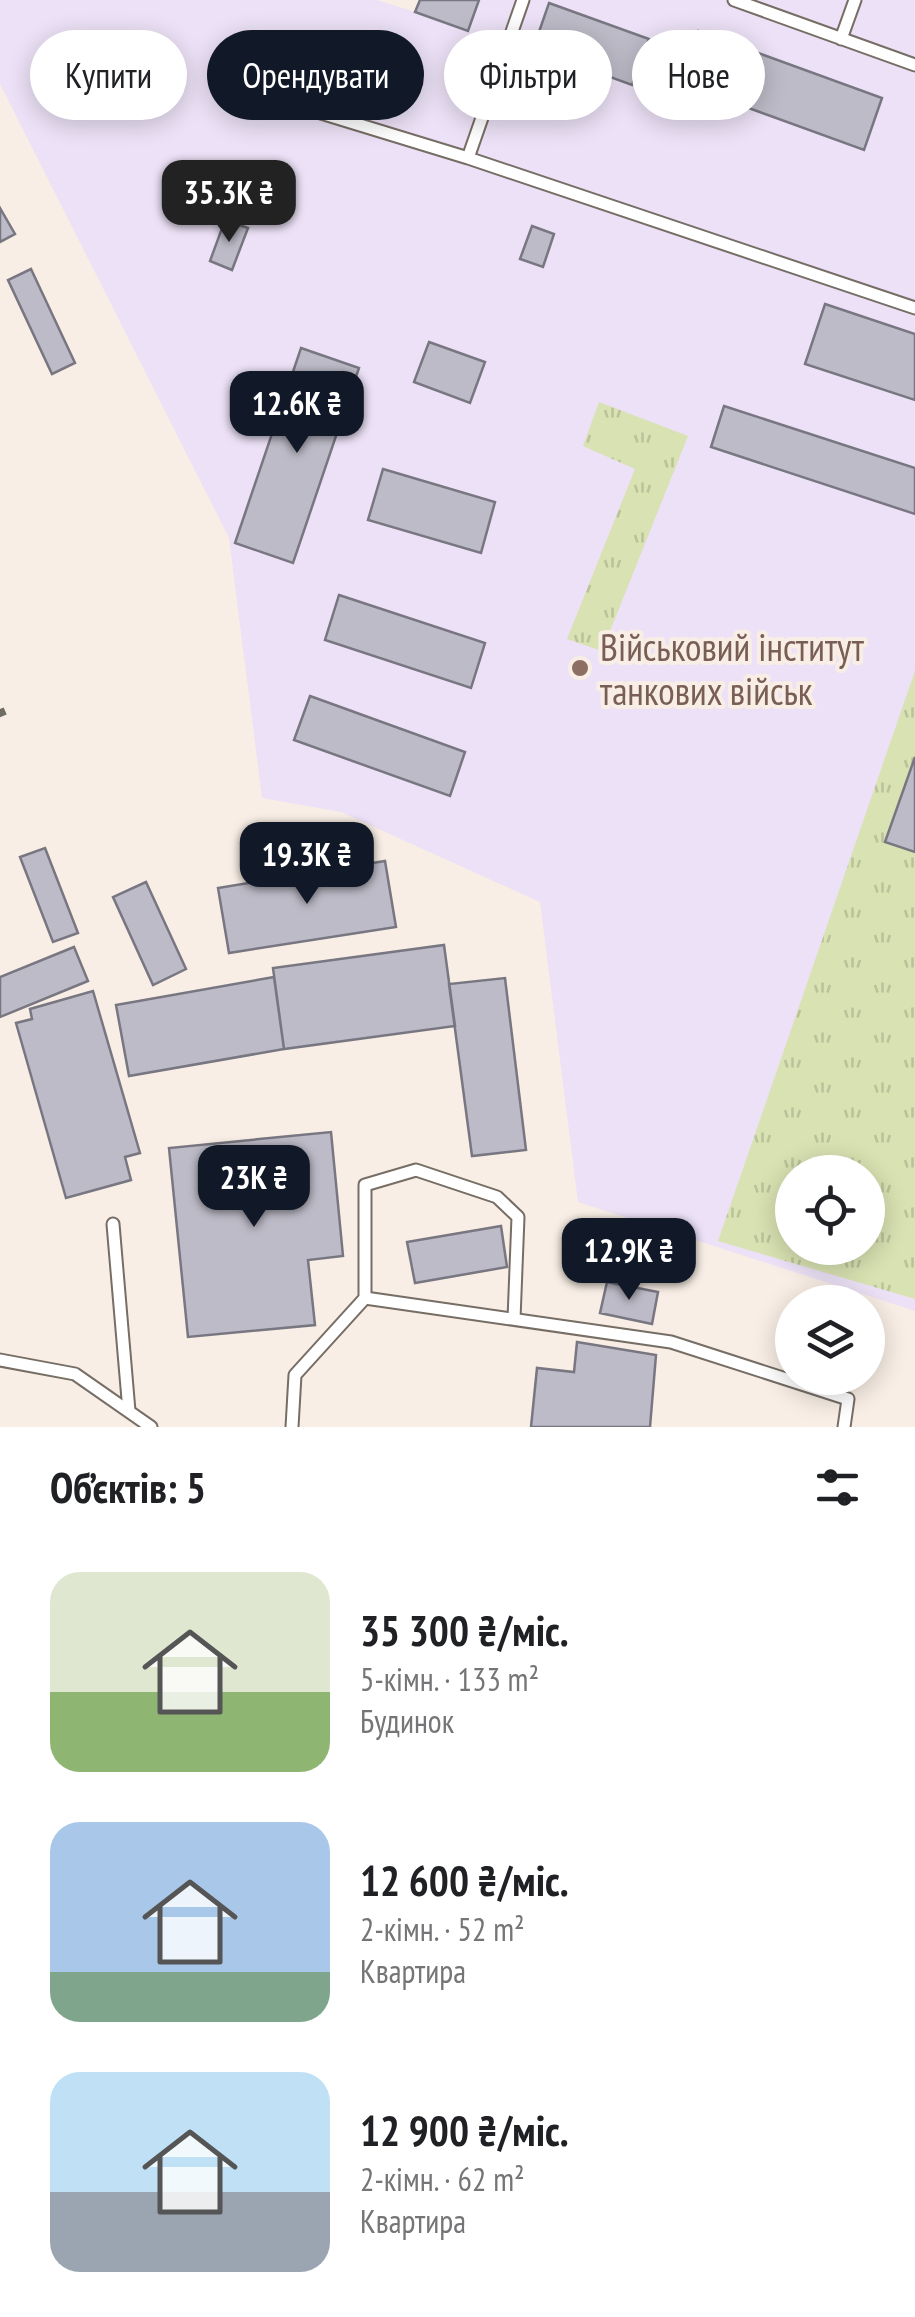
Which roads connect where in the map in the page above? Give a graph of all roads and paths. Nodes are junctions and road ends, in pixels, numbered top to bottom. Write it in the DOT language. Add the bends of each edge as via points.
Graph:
graph roads {
  1 [pos="523,0"];
  2 [pos="734,0"];
  3 [pos="855,0"];
  4 [pos="841,38"];
  5 [pos="915,65"];
  6 [pos="344,120"];
  7 [pos="468,158"];
  8 [pos="915,308"];
  9 [pos="113,1224"];
  10 [pos="365,1298"];
  11 [pos="514,1319"];
  12 [pos="0,1360"];
  13 [pos="129,1411"];
  14 [pos="151,1427"];
  15 [pos="292,1427"];
  16 [pos="844,1427"];
  1 -- 7 [label="lane"];
  2 -- 4 [label="lane"];
  3 -- 4 [label="lane"];
  4 -- 5 [label="lane"];
  6 -- 7 [label="lane"];
  7 -- 8 [label="lane"];
  9 -- 13 [label="lane"];
  10 -- 11 [label="lane"];
  10 -- 11 [label="lane" via="365,1184 416,1170 497,1197 518,1218"];
  10 -- 15 [label="lane" via="296,1375"];
  11 -- 16 [label="lane" via="671,1342 830,1394 848,1400"];
  12 -- 13 [label="lane" via="75,1374"];
  13 -- 14 [label="lane"];
}
